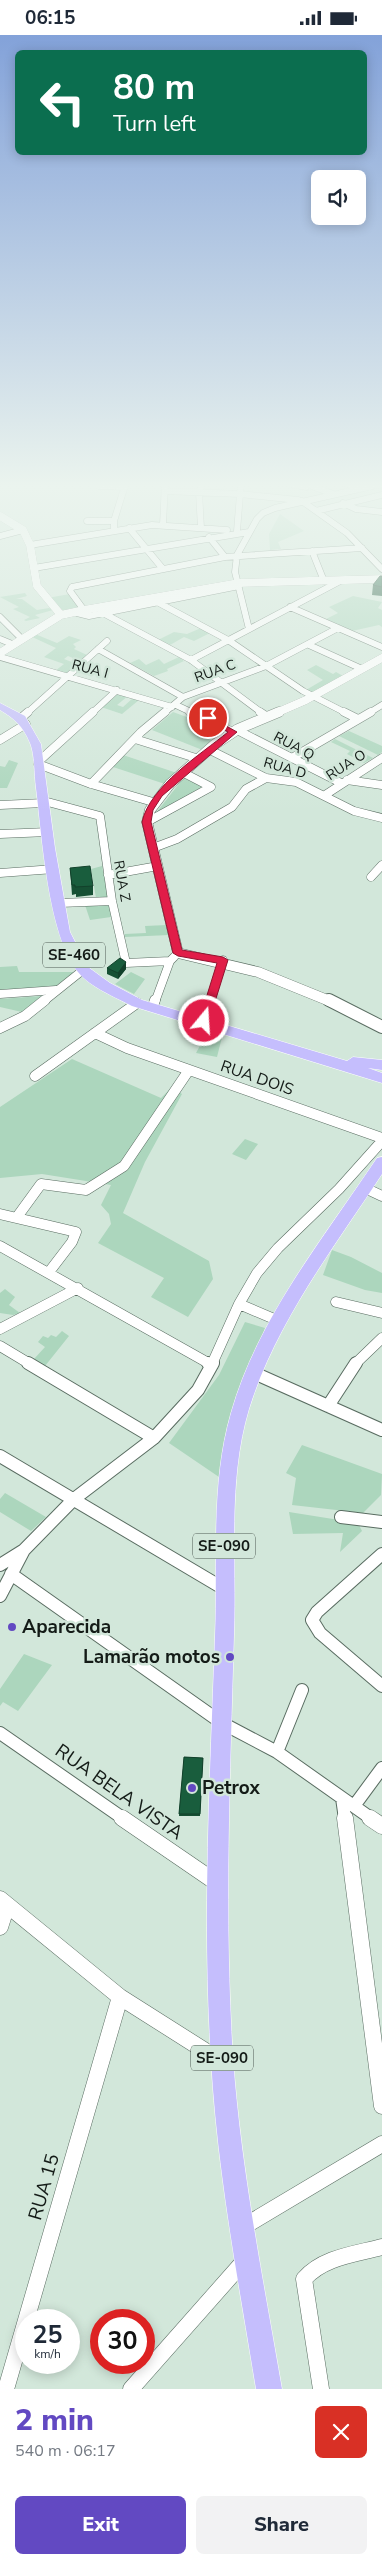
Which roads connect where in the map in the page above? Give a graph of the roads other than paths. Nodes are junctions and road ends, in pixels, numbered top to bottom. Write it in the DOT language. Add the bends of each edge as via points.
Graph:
graph roads {
  1 [pos="40,592"];
  2 [pos="70,592"];
  3 [pos="197,592"];
  4 [pos="209,592"];
  5 [pos="241,592"];
  6 [pos="319,592"];
  7 [pos="159,603"];
  8 [pos="290,607"];
  9 [pos="80,611"];
  10 [pos="103,613"];
  11 [pos="61,615"];
  12 [pos="0,617"];
  13 [pos="338,628"];
  14 [pos="249,629"];
  15 [pos="21,638"];
  16 [pos="0,639"];
  17 [pos="228,639"];
  18 [pos="107,641"];
  19 [pos="12,644"];
  20 [pos="309,645"];
  21 [pos="382,647"];
  22 [pos="98,649"];
  23 [pos="0,653"];
  24 [pos="0,657"];
  25 [pos="382,658"];
  26 [pos="190,659"];
  27 [pos="266,666"];
  28 [pos="362,669"];
  29 [pos="68,676"];
  30 [pos="220,682"];
  31 [pos="117,690"];
  32 [pos="183,697"];
  33 [pos="314,697"];
  34 [pos="382,705"];
  35 [pos="0,706"];
  36 [pos="174,706"];
  37 [pos="266,716"];
  38 [pos="358,719"];
  39 [pos="23,721"];
  40 [pos="235,731"];
  41 [pos="135,739"];
  42 [pos="0,740"];
  43 [pos="210,750"];
  44 [pos="292,758"];
  45 [pos="382,758"];
  46 [pos="199,759"];
  47 [pos="38,763"];
  48 [pos="182,772"];
  49 [pos="266,778"];
  50 [pos="344,782"];
  51 [pos="90,784"];
  52 [pos="382,785"];
  53 [pos="325,795"];
  54 [pos="44,802"];
  55 [pos="153,802"];
  56 [pos="0,805"];
  57 [pos="382,818"];
  58 [pos="147,822"];
  59 [pos="48,832"];
  60 [pos="0,834"];
  61 [pos="153,848"];
  62 [pos="382,865"];
  63 [pos="158,866"];
  64 [pos="54,869"];
  65 [pos="0,873"];
  66 [pos="108,875"];
  67 [pos="370,877"];
  68 [pos="112,901"];
  69 [pos="60,903"];
  70 [pos="174,957"];
  71 [pos="223,960"];
  72 [pos="83,969"];
  73 [pos="56,990"];
  74 [pos="0,994"];
  75 [pos="137,1003"];
  76 [pos="152,1006"];
  77 [pos="204,1021"];
  78 [pos="382,1027"];
  79 [pos="0,1028"];
  80 [pos="95,1033"];
  81 [pos="189,1071"];
  82 [pos="35,1076"];
  83 [pos="379,1076"];
  84 [pos="382,1139"];
  85 [pos="382,1162"];
  86 [pos="365,1188"];
  87 [pos="382,1197"];
  88 [pos="1,1216"];
  89 [pos="18,1217"];
  90 [pos="0,1245"];
  91 [pos="49,1272"];
  92 [pos="78,1288"];
  93 [pos="336,1302"];
  94 [pos="238,1304"];
  95 [pos="382,1313"];
  96 [pos="279,1321"];
  97 [pos="0,1329"];
  98 [pos="382,1338"];
  99 [pos="0,1346"];
  100 [pos="212,1365"];
  101 [pos="254,1373"];
  102 [pos="328,1406"];
  103 [pos="382,1430"];
  104 [pos="154,1437"];
  105 [pos="0,1456"];
  106 [pos="74,1499"];
  107 [pos="341,1517"];
  108 [pos="382,1522"];
  109 [pos="24,1550"];
  110 [pos="382,1554"];
  111 [pos="0,1565"];
  112 [pos="11,1574"];
  113 [pos="226,1590"];
  114 [pos="0,1596"];
  115 [pos="382,1686"];
  116 [pos="302,1690"];
  117 [pos="222,1723"];
  118 [pos="0,1733"];
  119 [pos="277,1752"];
  120 [pos="382,1768"];
  121 [pos="348,1802"];
  122 [pos="382,1826"];
  123 [pos="217,1883"];
  124 [pos="4,1902"];
  125 [pos="0,1927"];
  126 [pos="120,1997"];
  127 [pos="222,2062"];
  128 [pos="382,2107"];
  129 [pos="382,2144"];
  130 [pos="243,2227"];
  131 [pos="382,2247"];
  132 [pos="247,2257"];
  133 [pos="6,2389"];
  134 [pos="131,2389"];
  135 [pos="269,2389"];
  136 [pos="322,2389"];
  1 -- 11 [label="street"];
  2 -- 9 [label="street"];
  3 -- 9 [label="street"];
  4 -- 7 [label="street"];
  5 -- 14 [label="street"];
  6 -- 8 [label="street"];
  7 -- 10 [label="street"];
  7 -- 17 [label="street"];
  8 -- 13 [label="street"];
  8 -- 14 [label="street"];
  9 -- 10 [label="street" via="84,616"];
  9 -- 11 [label="street"];
  10 -- 26 [label="street"];
  11 -- 15 [label="street"];
  12 -- 15 [label="street"];
  13 -- 20 [label="street, RUA C"];
  13 -- 21 [label="street"];
  14 -- 17 [label="street"];
  15 -- 19 [label="street"];
  16 -- 19 [label="street"];
  17 -- 26 [label="street"];
  17 -- 27 [label="street"];
  18 -- 22 [label="street"];
  19 -- 23 [label="street"];
  20 -- 27 [label="street, RUA C"];
  20 -- 28 [label="street"];
  22 -- 29 [label="street"];
  22 -- 32 [label="street"];
  24 -- 29 [label="street, RUA I"];
  25 -- 28 [label="street"];
  26 -- 30 [label="street"];
  27 -- 30 [label="street, RUA C"];
  27 -- 33 [label="street"];
  28 -- 33 [label="street"];
  29 -- 31 [label="street, RUA I"];
  29 -- 39 [label="street"];
  30 -- 32 [label="street, RUA C"];
  30 -- 37 [label="street"];
  31 -- 36 [label="street, RUA I"];
  31 -- 47 [label="street"];
  32 -- 36 [label="street, RUA C"];
  33 -- 37 [label="street"];
  33 -- 38 [label="street"];
  34 -- 38 [label="street"];
  35 -- 39 [label="main road"];
  36 -- 40 [label="street, RUA I"];
  36 -- 41 [label="street, RUA C"];
  37 -- 40 [label="street"];
  38 -- 44 [label="street"];
  39 -- 42 [label="street"];
  39 -- 47 [label="main road, SE-460" via="36,744"];
  40 -- 43 [label="street"];
  40 -- 44 [label="street, RUA Q"];
  41 -- 46 [label="street"];
  41 -- 51 [label="street, RUA C"];
  43 -- 46 [label="street"];
  43 -- 49 [label="street, RUA D"];
  44 -- 50 [label="street, RUA Q"];
  45 -- 50 [label="street, RUA O"];
  46 -- 48 [label="street"];
  47 -- 51 [label="street"];
  47 -- 54 [label="main road, SE-460"];
  48 -- 55 [label="street"];
  48 -- 58 [label="street" via="212,787"];
  49 -- 53 [label="street, RUA D" via="296,782"];
  49 -- 61 [label="street" via="246,789 232,807 177,839"];
  50 -- 52 [label="street"];
  50 -- 53 [label="street, RUA O"];
  51 -- 55 [label="street"];
  53 -- 57 [label="street, RUA D" via="354,811"];
  54 -- 56 [label="street"];
  54 -- 59 [label="main road, SE-460"];
  54 -- 66 [label="street, RUA Z" via="100,816"];
  55 -- 58 [label="street"];
  58 -- 61 [label="street"];
  59 -- 60 [label="street"];
  59 -- 64 [label="main road, SE-460"];
  61 -- 63 [label="street"];
  62 -- 67 [label="street"];
  63 -- 66 [label="street"];
  63 -- 70 [label="street"];
  64 -- 65 [label="street"];
  64 -- 69 [label="main road, SE-460"];
  66 -- 68 [label="street, RUA Z"];
  68 -- 69 [label="street"];
  68 -- 70 [label="street, RUA Z" via="126,963"];
  69 -- 72 [label="main road, SE-460" via="67,941"];
  70 -- 71 [label="street"];
  70 -- 76 [label="street"];
  71 -- 77 [label="street"];
  71 -- 78 [label="street" via="303,987"];
  72 -- 73 [label="street"];
  72 -- 75 [label="main road, SE-460" via="105,986"];
  73 -- 74 [label="street"];
  73 -- 79 [label="street" via="26,1015"];
  75 -- 76 [label="main road, SE-460"];
  75 -- 80 [label="street"];
  76 -- 77 [label="main road, SE-460"];
  77 -- 83 [label="main road, SE-460"];
  80 -- 81 [label="street, RUA DOIS"];
  80 -- 82 [label="street"];
  81 -- 84 [label="street, RUA DOIS"];
  81 -- 89 [label="street" via="124,1166 86,1190 42,1184"];
  84 -- 94 [label="street" via="343,1185 265,1262"];
  85 -- 86 [label="main road, SE-090"];
  86 -- 87 [label="street"];
  86 -- 96 [label="main road, SE-090"];
  88 -- 89 [label="street"];
  89 -- 91 [label="street" via="76,1232"];
  90 -- 91 [label="street"];
  91 -- 92 [label="street"];
  92 -- 97 [label="street"];
  92 -- 100 [label="street"];
  93 -- 95 [label="street"];
  94 -- 96 [label="street"];
  94 -- 100 [label="street"];
  96 -- 101 [label="main road, SE-090"];
  98 -- 102 [label="street" via="355,1364"];
  99 -- 104 [label="street"];
  100 -- 104 [label="street" via="190,1400"];
  101 -- 102 [label="street"];
  101 -- 113 [label="main road, SE-090" via="240,1410 229,1461 224,1539"];
  102 -- 103 [label="street"];
  104 -- 106 [label="street"];
  105 -- 106 [label="street"];
  106 -- 109 [label="street"];
  106 -- 113 [label="street"];
  107 -- 108 [label="street"];
  109 -- 111 [label="street"];
  109 -- 112 [label="street"];
  110 -- 115 [label="street" via="317,1611 312,1620 320,1633"];
  112 -- 114 [label="street"];
  112 -- 117 [label="street"];
  113 -- 117 [label="main road, SE-090"];
  116 -- 119 [label="street"];
  117 -- 119 [label="street"];
  117 -- 123 [label="main road, SE-090"];
  118 -- 123 [label="street, RUA BELA VISTA"];
  119 -- 121 [label="street"];
  120 -- 121 [label="street"];
  121 -- 122 [label="street"];
  121 -- 128 [label="street"];
  123 -- 127 [label="main road, SE-090"];
  124 -- 125 [label="street"];
  124 -- 126 [label="street"];
  126 -- 127 [label="street"];
  126 -- 133 [label="street, RUA 15"];
  127 -- 130 [label="main road, SE-090"];
  129 -- 130 [label="street"];
  130 -- 132 [label="main road, SE-090"];
  131 -- 136 [label="street" via="319,2265 308,2271 304,2279"];
  132 -- 134 [label="street"];
  132 -- 135 [label="main road, SE-090"];
}
